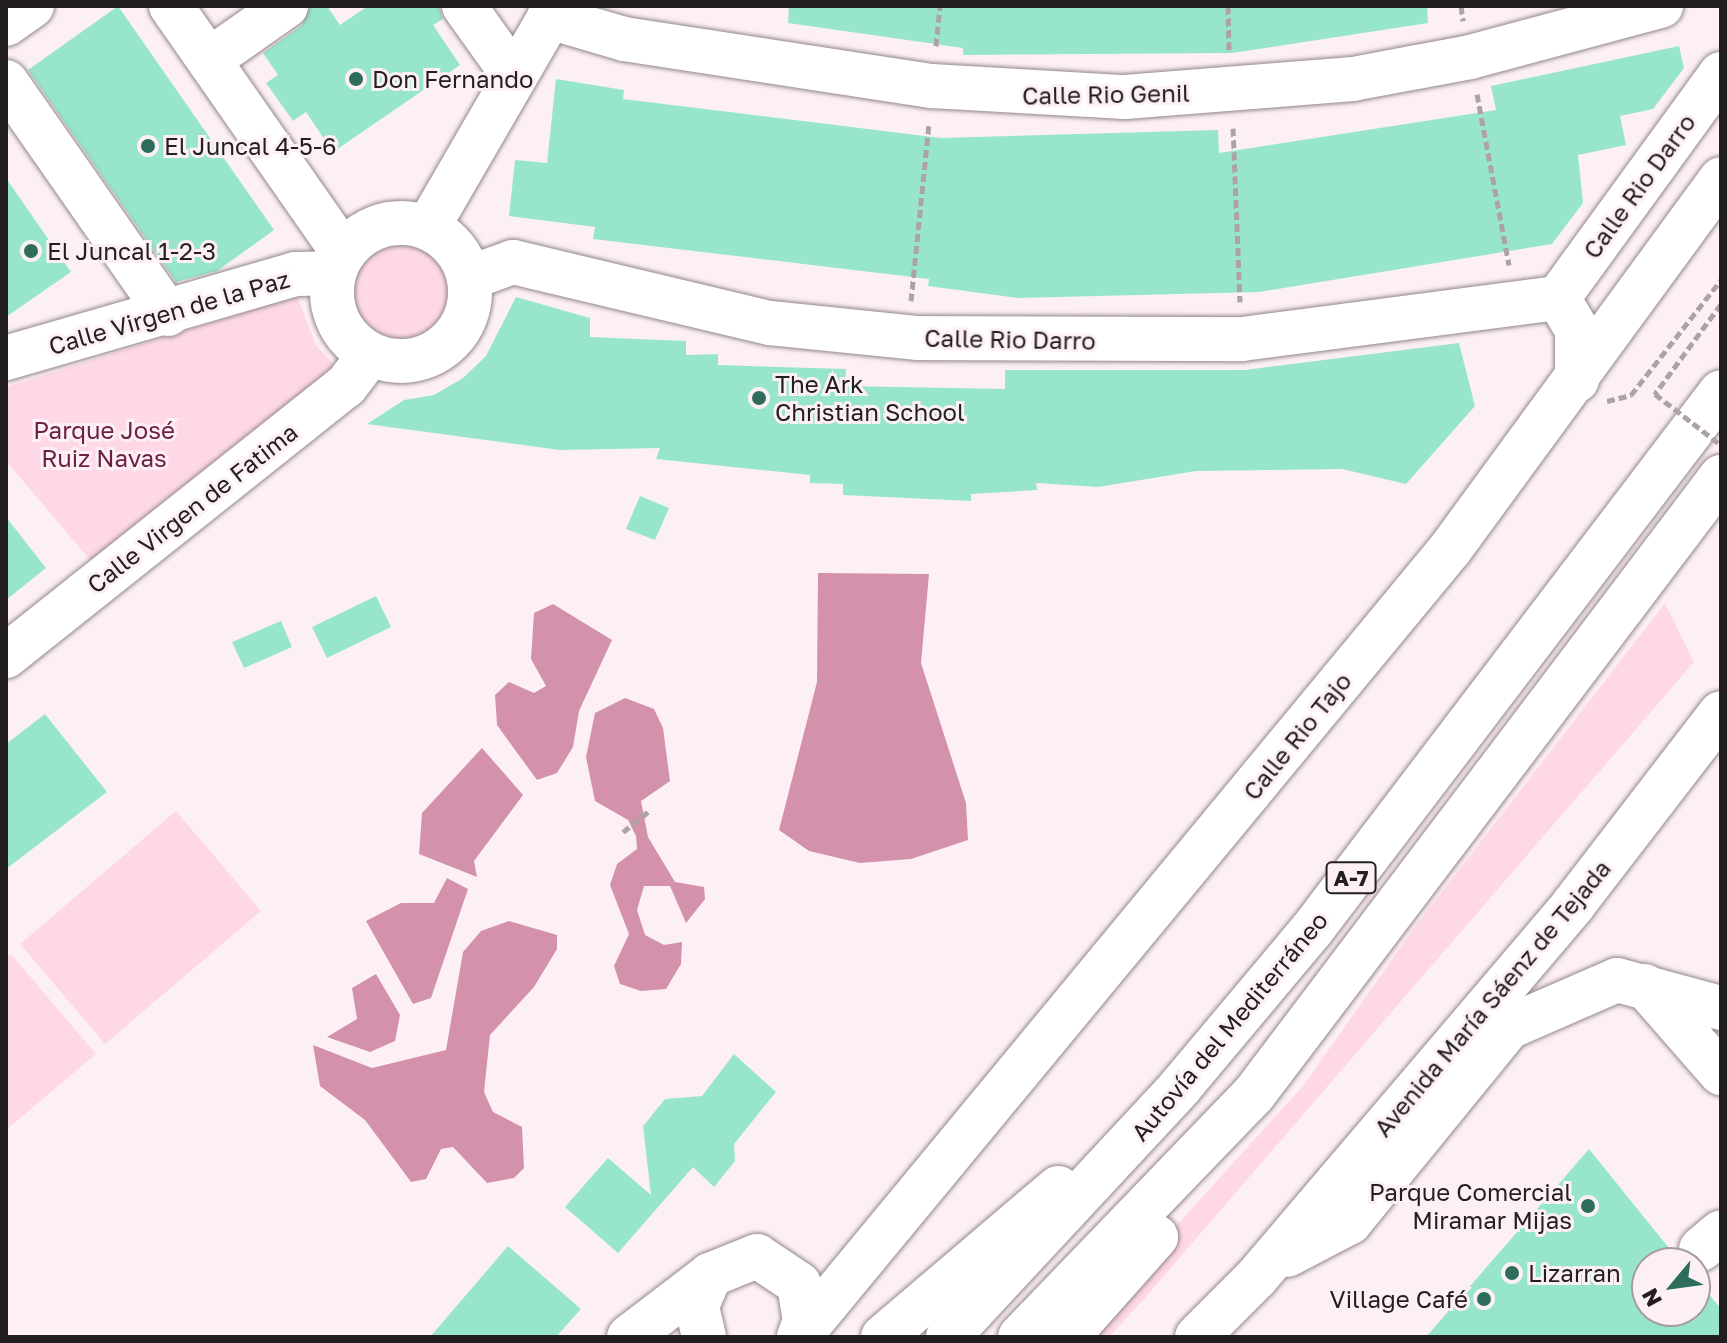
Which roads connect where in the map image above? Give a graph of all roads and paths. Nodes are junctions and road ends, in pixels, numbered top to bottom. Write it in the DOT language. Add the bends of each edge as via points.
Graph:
graph roads {
  1 [pos="32,6"];
  2 [pos="171,6"];
  3 [pos="286,6"];
  4 [pos="464,6"];
  5 [pos="940,6"];
  6 [pos="1228,6"];
  7 [pos="1461,6"];
  8 [pos="1661,6"];
  9 [pos="552,12"];
  10 [pos="6,24"];
  11 [pos="1470,57"];
  12 [pos="209,60"];
  13 [pos="1721,74"];
  14 [pos="514,76"];
  15 [pos="6,82"];
  16 [pos="932,86"];
  17 [pos="1231,91"];
  18 [pos="1721,179"];
  19 [pos="428,227"];
  20 [pos="338,263"];
  21 [pos="469,278"];
  22 [pos="1721,280"];
  23 [pos="1537,300"];
  24 [pos="1721,304"];
  25 [pos="168,314"];
  26 [pos="908,338"];
  27 [pos="1242,339"];
  28 [pos="370,354"];
  29 [pos="6,358"];
  30 [pos="1577,380"];
  31 [pos="1721,392"];
  32 [pos="1631,395"];
  33 [pos="1721,445"];
  34 [pos="1721,477"];
  35 [pos="6,656"];
  36 [pos="1721,713"];
  37 [pos="650,810"];
  38 [pos="623,832"];
  39 [pos="1645,986"];
  40 [pos="1721,1008"];
  41 [pos="1721,1073"];
  42 [pos="1180,1087"];
  43 [pos="1254,1094"];
  44 [pos="788,1270"];
  45 [pos="1262,1272"];
  46 [pos="710,1275"];
  47 [pos="854,1277"];
  48 [pos="629,1337"];
  49 [pos="704,1337"];
  50 [pos="799,1337"];
  51 [pos="883,1337"];
  52 [pos="948,1337"];
  53 [pos="1020,1337"];
  54 [pos="1067,1337"];
  55 [pos="1197,1337"];
  56 [pos="1233,1337"];
  1 -- 10 [label="main road"];
  2 -- 12 [label="main road"];
  3 -- 12 [label="main road"];
  4 -- 14 [label="main road"];
  5 -- 16 [label="path"];
  6 -- 17 [label="path"];
  7 -- 11 [label="path"];
  8 -- 11 [label="main road, Calle Rio Genil"];
  9 -- 14 [label="main road"];
  9 -- 16 [label="main road, Calle Rio Genil" via="624,39"];
  11 -- 17 [label="main road, Calle Rio Genil"];
  11 -- 23 [label="path"];
  12 -- 20 [label="main road"];
  13 -- 23 [label="main road, Calle Rio Darro"];
  14 -- 19 [label="main road"];
  15 -- 25 [label="main road"];
  16 -- 17 [label="main road, Calle Rio Genil" via="1020,96"];
  16 -- 26 [label="path"];
  17 -- 27 [label="path"];
  18 -- 30 [label="main road, Calle Rio Tajo"];
  19 -- 20 [label="main road" via="381,225"];
  19 -- 21 [label="main road" via="462,257"];
  20 -- 25 [label="main road, Calle Virgen de la Paz"];
  20 -- 28 [label="main road" via="337,320"];
  21 -- 26 [label="main road, Calle Rio Darro" via="513,262 770,323"];
  21 -- 28 [label="main road" via="465,321 435,354 391,361"];
  22 -- 32 [label="path"];
  23 -- 27 [label="main road, Calle Rio Darro"];
  23 -- 30 [label="main road" via="1577,330"];
  24 -- 33 [label="path, bridge" via="1655,394"];
  25 -- 29 [label="main road, Calle Virgen de la Paz"];
  26 -- 27 [label="main road, Calle Rio Darro"];
  28 -- 35 [label="main road, Calle Virgen de Fatima" via="346,386"];
  30 -- 47 [label="main road, Calle Rio Tajo" via="1451,548"];
  31 -- 42 [label="main road, Autovía del Mediterráneo / A-7" via="1311,931"];
  34 -- 43 [label="main road, A-7"];
  36 -- 45 [label="main road, Avenida María Sáenz de Tejada" via="1573,905"];
  37 -- 38 [label="path"];
  39 -- 40 [label="main road"];
  39 -- 41 [label="main road"];
  39 -- 45 [label="main road" via="1617,980 1509,1027 1350,1222"];
  42 -- 51 [label="main road"];
  42 -- 52 [label="main road, Autovía del Mediterráneo / A-7"];
  43 -- 53 [label="main road, A-7"];
  43 -- 54 [label="main road" via="1164,1229"];
  44 -- 46 [label="main road" via="748,1257"];
  44 -- 47 [label="main road"];
  44 -- 50 [label="main road" via="805,1302"];
  45 -- 55 [label="main road, Avenida María Sáenz de Tejada"];
  45 -- 56 [label="main road, Avenida María Sáenz de Tejada"];
  46 -- 48 [label="main road"];
  46 -- 49 [label="main road" via="697,1306"];
  47 -- 50 [label="main road, Calle Rio Tajo"];
}
